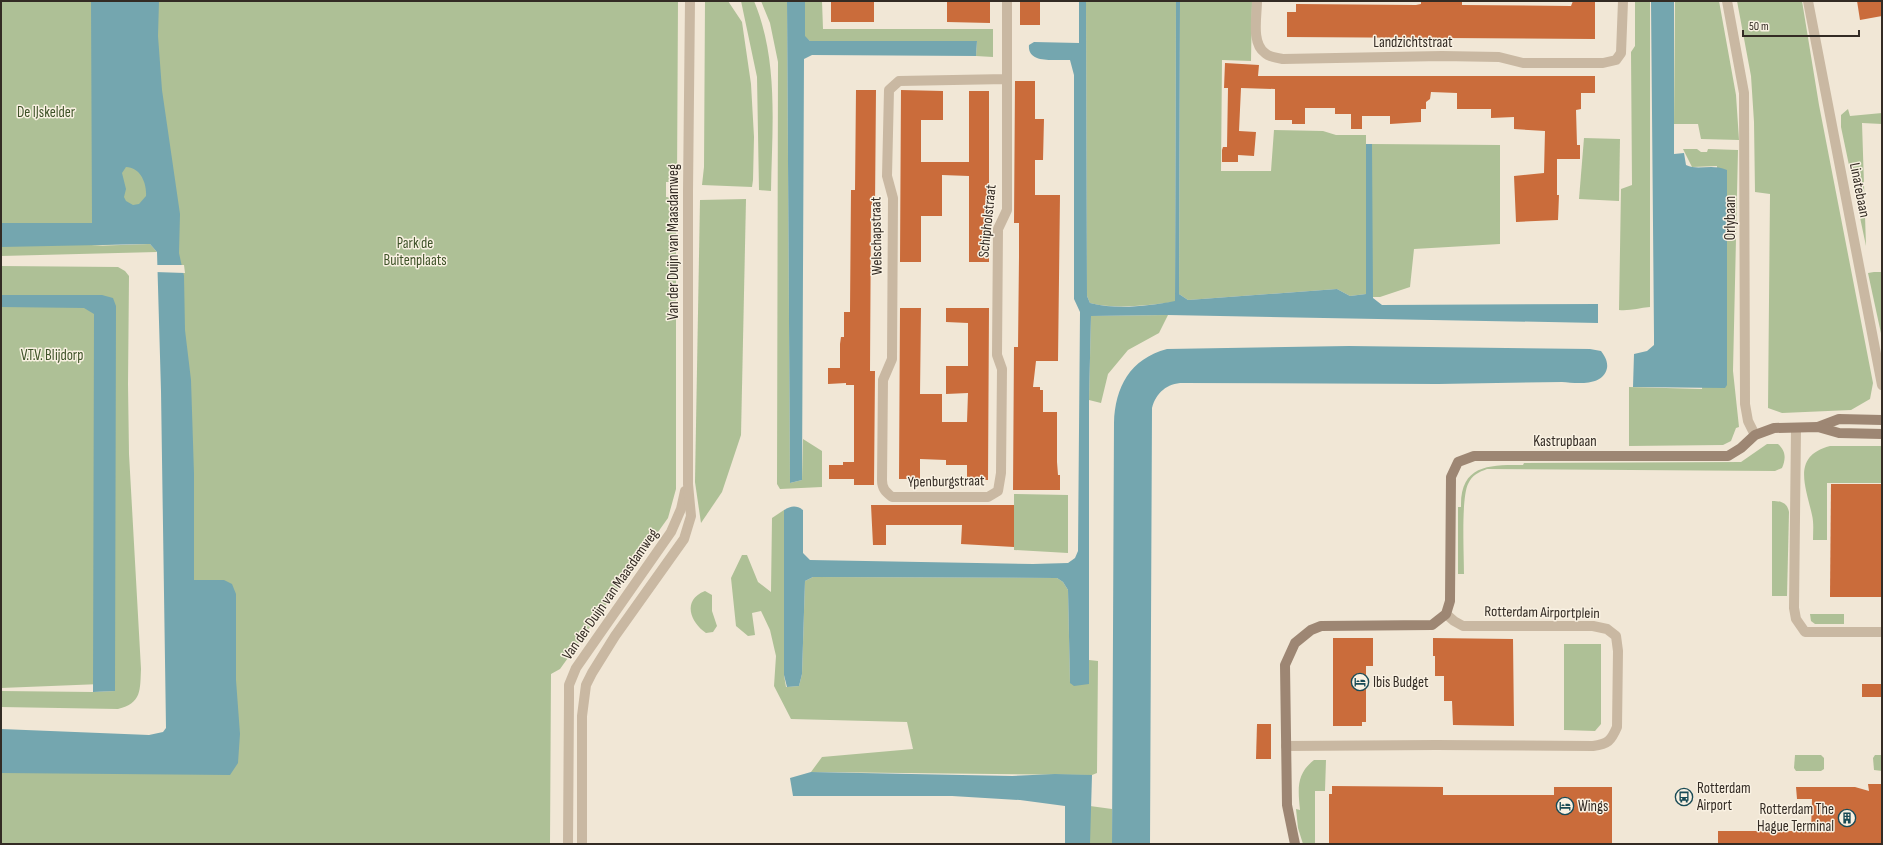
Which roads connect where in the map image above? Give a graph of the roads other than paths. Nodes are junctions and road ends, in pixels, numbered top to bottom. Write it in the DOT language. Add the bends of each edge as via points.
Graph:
graph roads {
  1 [pos="690,1"];
  2 [pos="1007,1"];
  3 [pos="1257,1"];
  4 [pos="1623,1"];
  5 [pos="1727,1"];
  6 [pos="1808,1"];
  7 [pos="1007,79"];
  8 [pos="1882,385"];
  9 [pos="1882,420"];
  10 [pos="1818,427"];
  11 [pos="1796,428"];
  12 [pos="1882,434"];
  13 [pos="1755,435"];
  14 [pos="688,484"];
  15 [pos="998,491"];
  16 [pos="892,497"];
  17 [pos="1446,614"];
  18 [pos="1882,632"];
  19 [pos="1286,746"];
  20 [pos="568,844"];
  21 [pos="582,844"];
  22 [pos="1295,844"];
  1 -- 14 [label="street, Van der Duijn van Maasdamweg"];
  2 -- 7 [label="street, Schipholstraat"];
  3 -- 4 [label="street, Landzichtstraat" via="1257,40 1260,48 1266,54 1283,59 1442,56 1499,57 1523,63 1603,63 1616,60 1622,49"];
  5 -- 13 [label="street, Orlybaan" via="1744,93 1745,404 1748,421"];
  6 -- 8 [label="street, Linatebaan"];
  7 -- 15 [label="street, Schipholstraat" via="1007,210 998,229 997,355 1002,369 1001,473"];
  7 -- 16 [label="street, Welschapstraat" via="899,81 889,90 887,176 893,198 892,359 883,380 882,486"];
  9 -- 10 [label="main road, Kastrupbaan" via="1839,418"];
  10 -- 11 [label="main road, Kastrupbaan"];
  10 -- 12 [label="main road, Kastrupbaan" via="1839,433"];
  11 -- 13 [label="main road, Kastrupbaan" via="1774,428"];
  11 -- 18 [label="street" via="1796,619 1805,632"];
  13 -- 17 [label="main road, Kastrupbaan" via="1728,456 1474,456 1458,462 1451,477 1450,601"];
  14 -- 20 [label="street, Van der Duijn van Maasdamweg" via="671,532 572,677 569,697"];
  14 -- 21 [label="street, Van der Duijn van Maasdamweg" via="691,516 684,539 615,636 586,686 582,716"];
  15 -- 16 [label="street, Ypenburgstraat" via="988,497"];
  17 -- 19 [label="main road" via="1432,624 1321,626 1300,638 1285,665"];
  17 -- 19 [label="street, Rotterdam Airportplein" via="1463,626 1593,626 1607,629 1616,636 1618,701 1617,727 1613,737 1606,744 1593,746"];
  19 -- 22 [label="main road" via="1287,806"];
}
